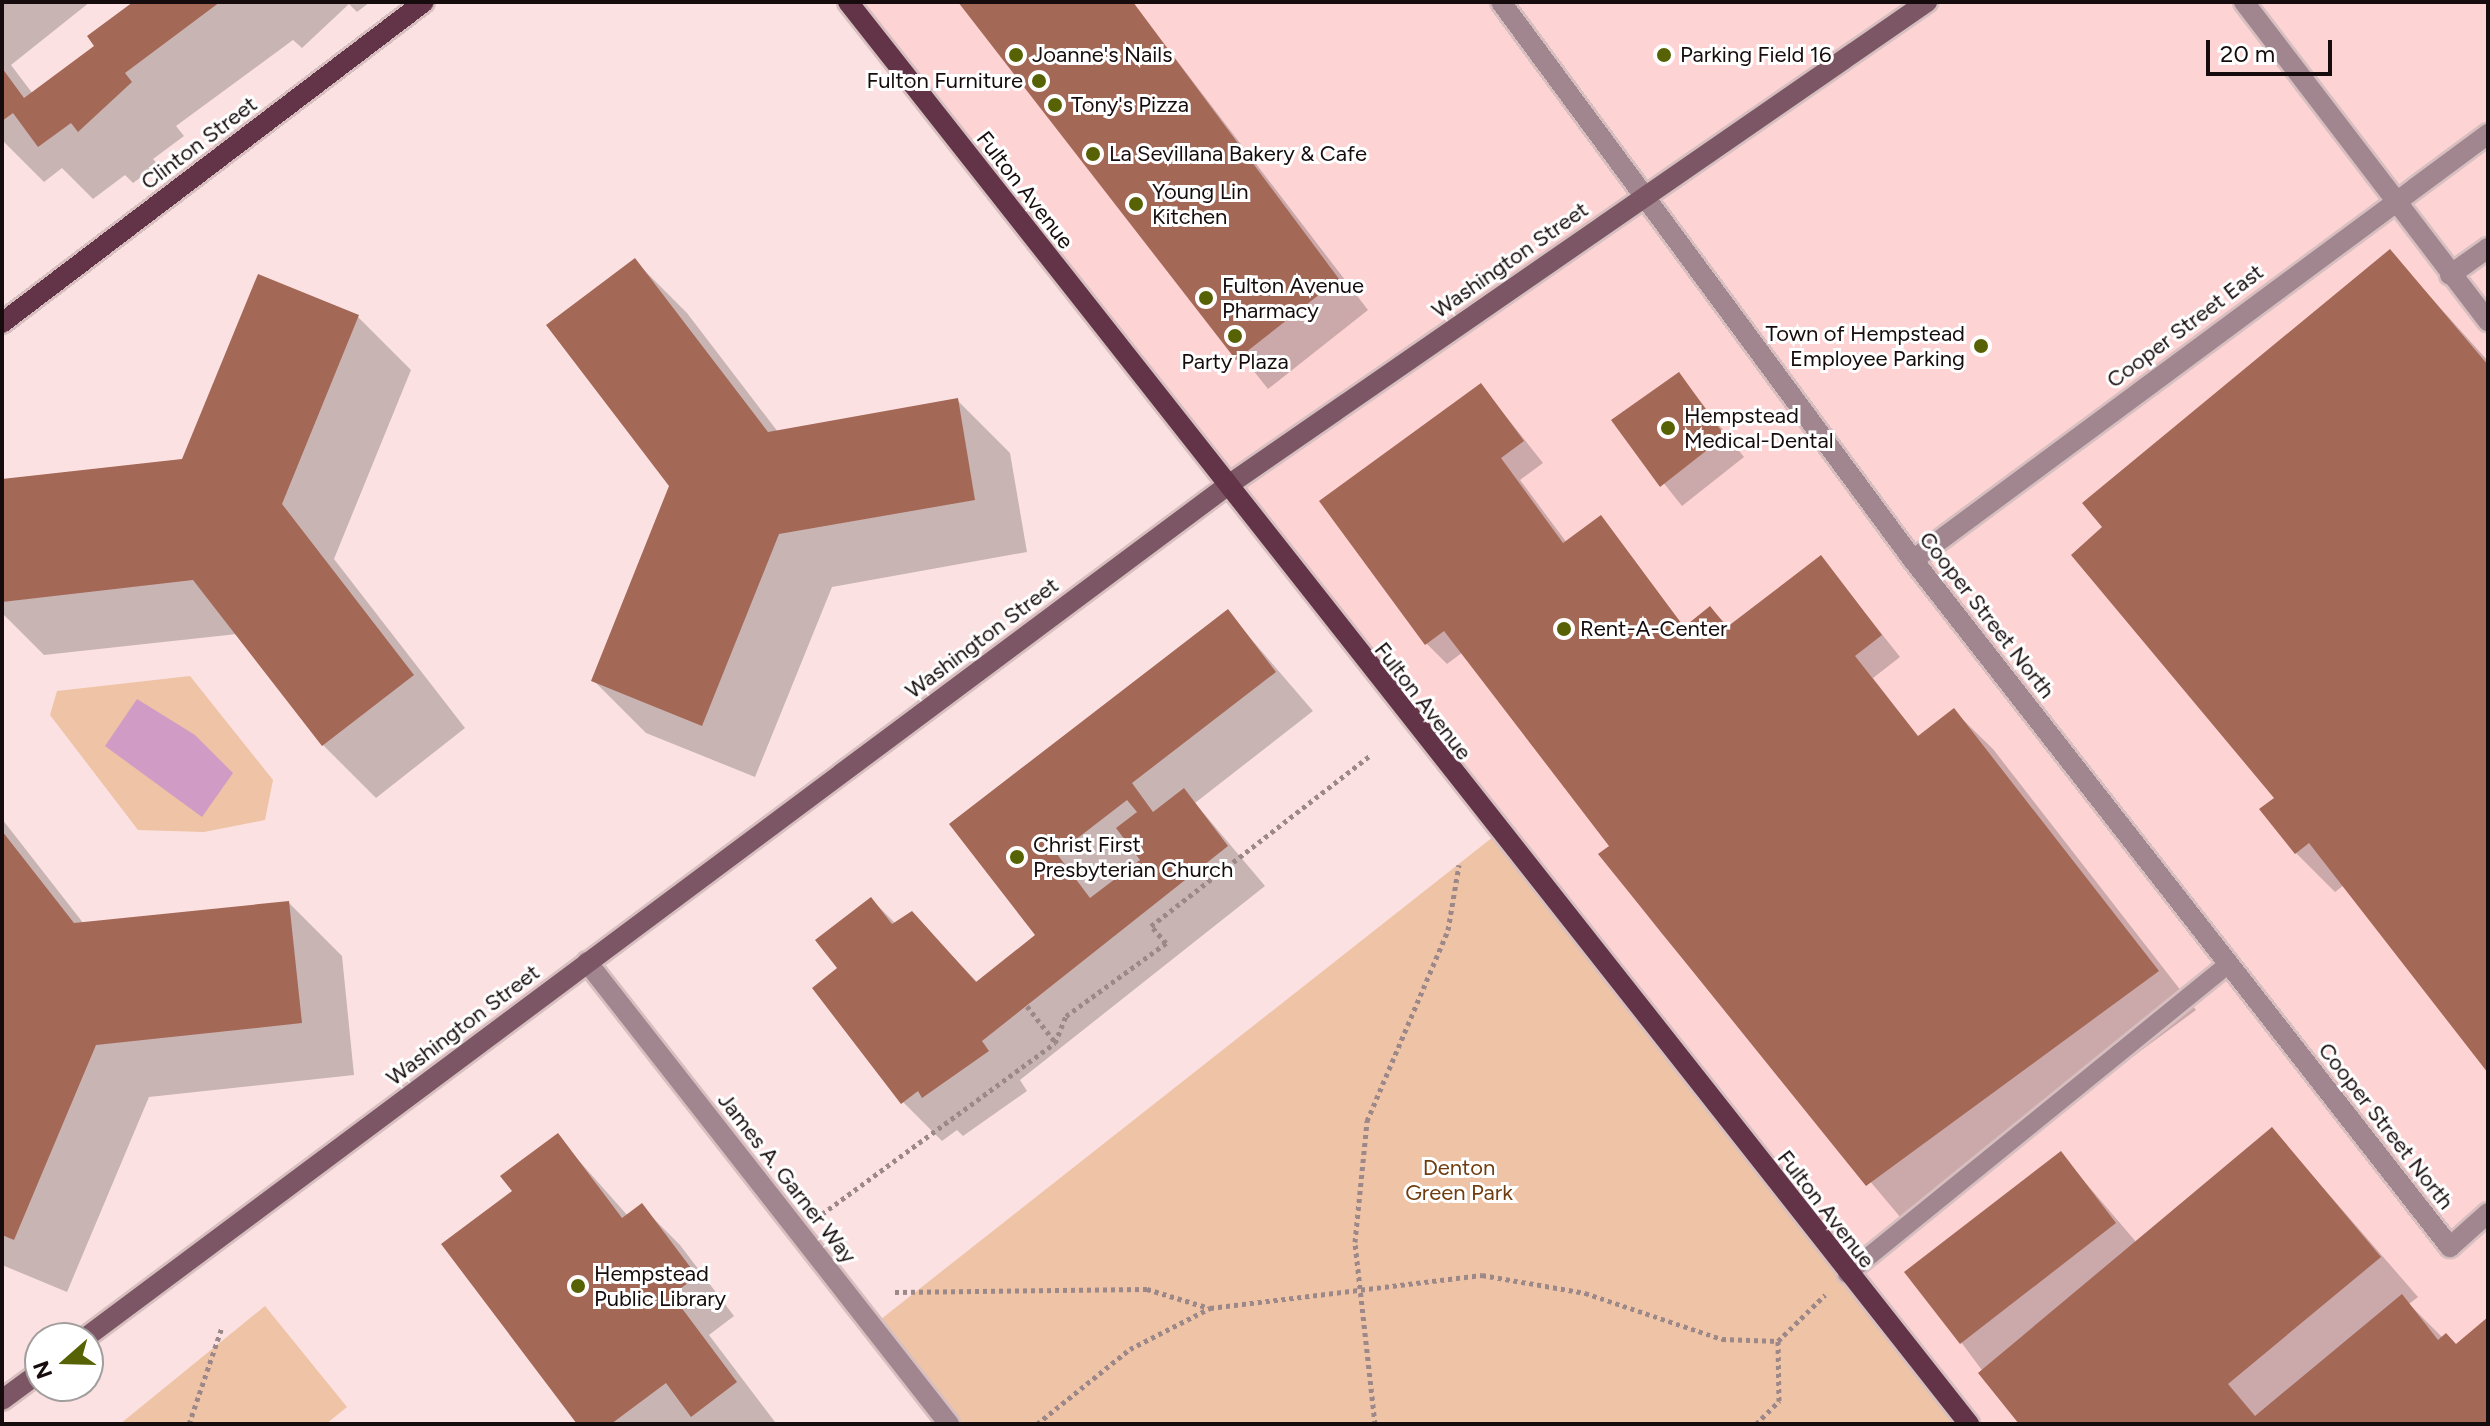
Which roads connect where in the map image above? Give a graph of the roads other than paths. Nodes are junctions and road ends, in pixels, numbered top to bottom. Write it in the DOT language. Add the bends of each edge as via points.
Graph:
graph roads {
  1 [pos="424,2"];
  2 [pos="848,2"];
  3 [pos="1501,2"];
  4 [pos="1927,2"];
  5 [pos="2244,2"];
  6 [pos="2488,134"];
  7 [pos="1644,196"];
  8 [pos="2390,203"];
  9 [pos="2488,248"];
  10 [pos="2450,275"];
  11 [pos="2488,321"];
  12 [pos="2,323"];
  13 [pos="1224,488"];
  14 [pos="1913,560"];
  15 [pos="587,962"];
  16 [pos="2228,964"];
  17 [pos="2488,1213"];
  18 [pos="1847,1274"];
  19 [pos="104,1324"];
  20 [pos="24,1384"];
  21 [pos="2,1400"];
  22 [pos="949,1424"];
  23 [pos="1969,1424"];
  1 -- 12 [label="main road, Clinton Street"];
  2 -- 13 [label="main road, Fulton Avenue"];
  3 -- 7 [label="street, Cooper Street North"];
  4 -- 7 [label="main road, Washington Street"];
  5 -- 8 [label="street"];
  6 -- 8 [label="street, Cooper Street East"];
  7 -- 13 [label="main road, Washington Street"];
  7 -- 14 [label="street, Cooper Street North"];
  8 -- 10 [label="street"];
  8 -- 14 [label="street, Cooper Street East"];
  9 -- 10 [label="street"];
  10 -- 11 [label="street"];
  13 -- 15 [label="main road, Washington Street"];
  13 -- 18 [label="main road, Fulton Avenue"];
  14 -- 16 [label="street, Cooper Street North"];
  15 -- 19 [label="main road, Washington Street"];
  15 -- 22 [label="street, James A. Garner Way"];
  16 -- 17 [label="street, Cooper Street North" via="2450,1247"];
  16 -- 18 [label="lane"];
  18 -- 23 [label="main road, Fulton Avenue"];
  20 -- 21 [label="main road"];
}
